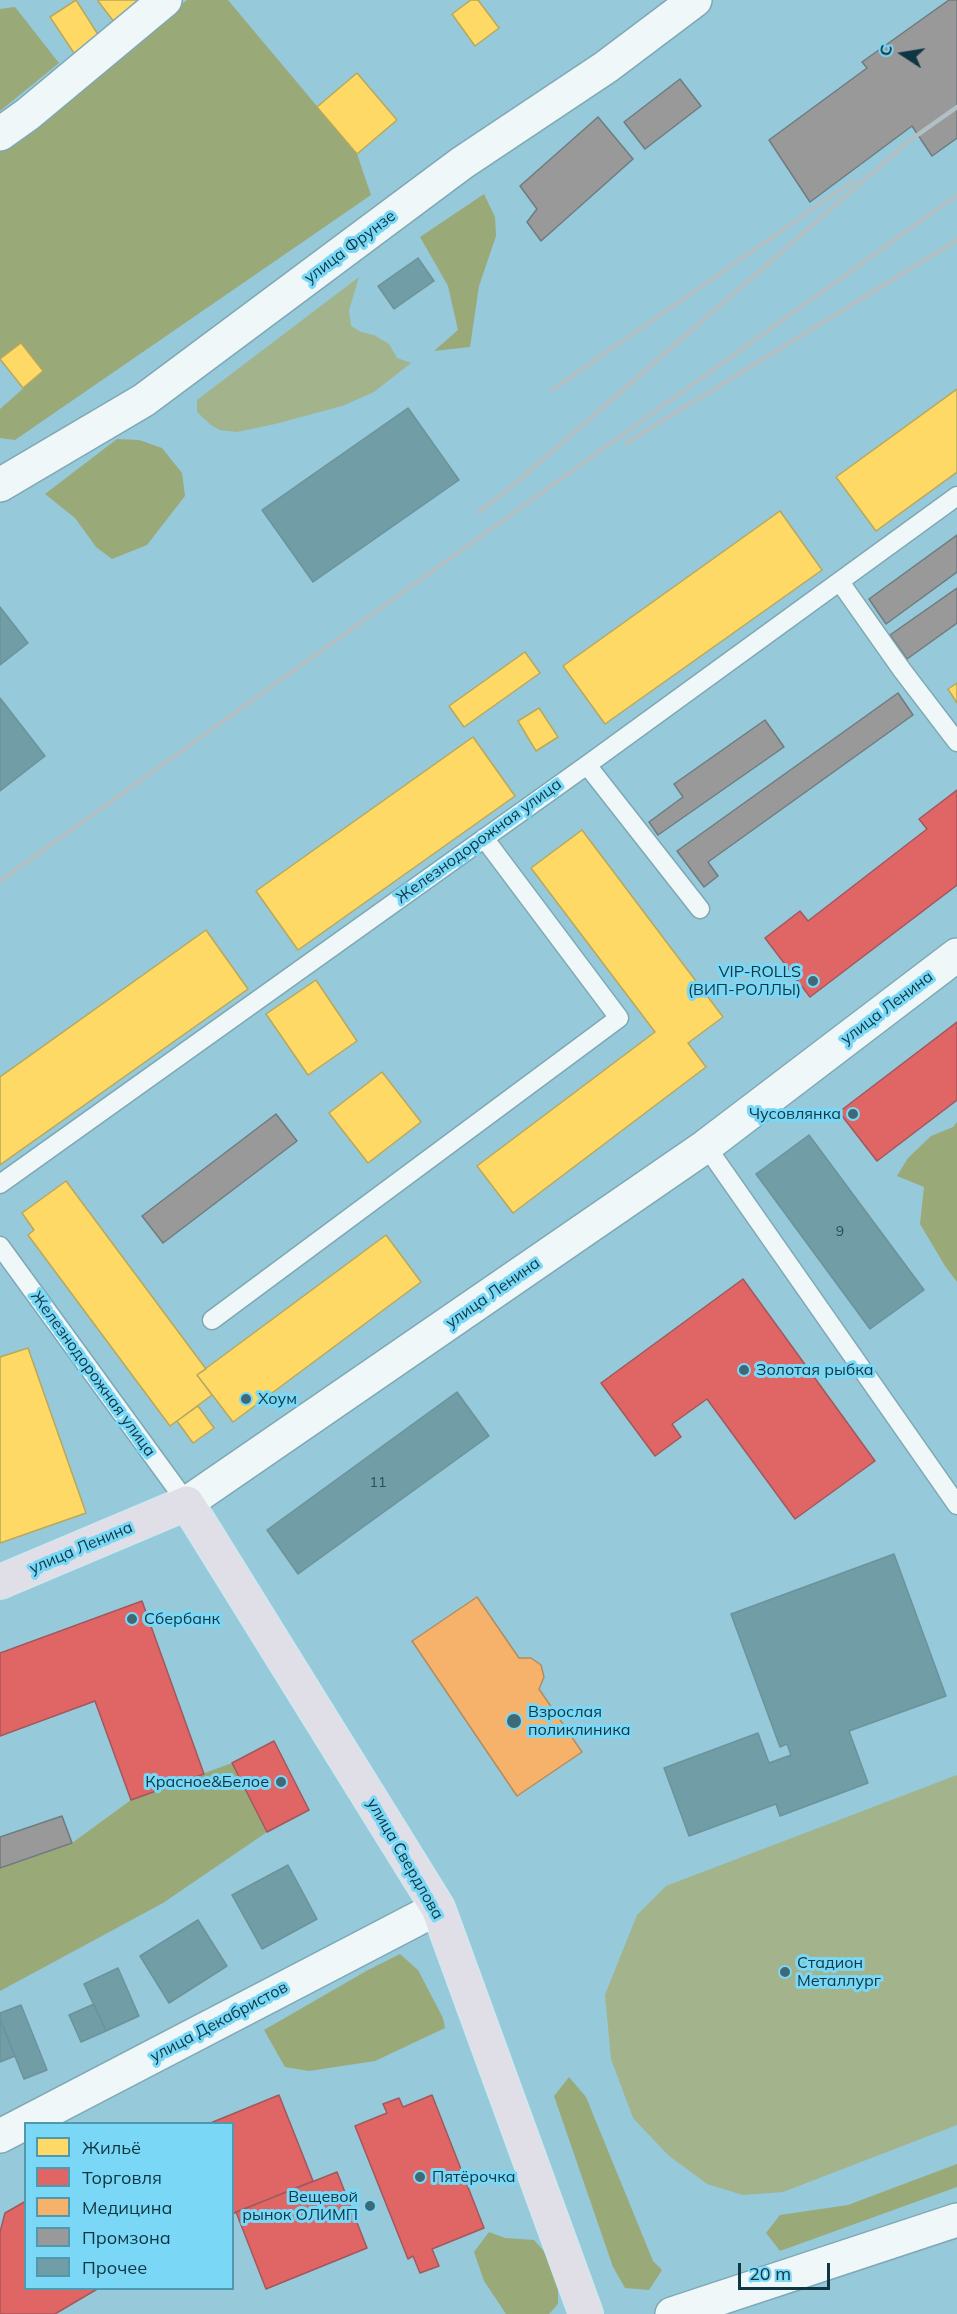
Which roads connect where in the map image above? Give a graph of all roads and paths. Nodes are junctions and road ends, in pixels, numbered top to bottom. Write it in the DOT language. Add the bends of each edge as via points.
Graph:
graph roads {
  1 [pos="165,0"];
  2 [pos="695,0"];
  3 [pos="0,134"];
  4 [pos="0,485"];
  5 [pos="957,496"];
  6 [pos="840,582"];
  7 [pos="957,742"];
  8 [pos="586,765"];
  9 [pos="484,838"];
  10 [pos="700,909"];
  11 [pos="957,955"];
  12 [pos="706,1146"];
  13 [pos="0,1184"];
  14 [pos="0,1246"];
  15 [pos="212,1320"];
  16 [pos="187,1503"];
  17 [pos="957,1505"];
  18 [pos="0,1582"];
  19 [pos="438,1908"];
  20 [pos="27,2122"];
  21 [pos="24,2124"];
  22 [pos="0,2136"];
  23 [pos="957,2220"];
  24 [pos="585,2314"];
  25 [pos="672,2314"];
  1 -- 3 [label="street"];
  2 -- 4 [label="street, улица Фрунзе" via="606,67 462,163 144,400"];
  5 -- 6 [label="lane, Железнодорожная улица"];
  6 -- 7 [label="lane"];
  6 -- 8 [label="lane, Железнодорожная улица"];
  8 -- 9 [label="lane, Железнодорожная улица"];
  8 -- 10 [label="lane"];
  9 -- 13 [label="lane, Железнодорожная улица"];
  9 -- 15 [label="lane" via="619,1018"];
  11 -- 12 [label="street, улица Ленина"];
  12 -- 16 [label="street, улица Ленина"];
  12 -- 17 [label="lane"];
  14 -- 16 [label="lane, Железнодорожная улица"];
  16 -- 18 [label="main road, улица Ленина"];
  16 -- 19 [label="main road, улица Свердлова"];
  19 -- 20 [label="street, улица Декабристов"];
  19 -- 24 [label="main road, улица Свердлова"];
  21 -- 22 [label="street, улица Декабристов"];
  23 -- 25 [label="street"];
}
